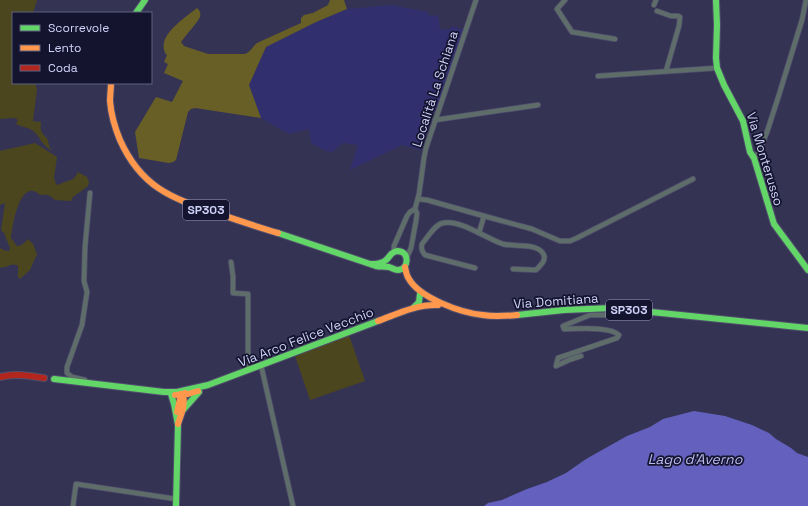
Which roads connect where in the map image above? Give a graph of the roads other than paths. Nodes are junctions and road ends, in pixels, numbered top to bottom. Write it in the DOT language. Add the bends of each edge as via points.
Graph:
graph roads {
  1 [pos="145,0"];
  2 [pos="476,0"];
  3 [pos="564,0"];
  4 [pos="716,0"];
  5 [pos="806,0"];
  6 [pos="656,11"];
  7 [pos="137,12"];
  8 [pos="615,39"];
  9 [pos="717,68"];
  10 [pos="666,71"];
  11 [pos="598,76"];
  12 [pos="111,84"];
  13 [pos="538,105"];
  14 [pos="435,120"];
  15 [pos="754,158"];
  16 [pos="693,179"];
  17 [pos="90,193"];
  18 [pos="418,199"];
  19 [pos="415,209"];
  20 [pos="484,216"];
  21 [pos="479,233"];
  22 [pos="394,251"];
  23 [pos="407,257"];
  24 [pos="388,259"];
  25 [pos="232,262"];
  26 [pos="371,264"];
  27 [pos="405,267"];
  28 [pos="475,268"];
  29 [pos="513,269"];
  30 [pos="808,270"];
  31 [pos="397,271"];
  32 [pos="420,294"];
  33 [pos="427,300"];
  34 [pos="450,307"];
  35 [pos="411,309"];
  36 [pos="645,312"];
  37 [pos="808,328"];
  38 [pos="581,356"];
  39 [pos="262,365"];
  40 [pos="248,370"];
  41 [pos="0,377"];
  42 [pos="44,378"];
  43 [pos="54,379"];
  44 [pos="87,383"];
  45 [pos="208,385"];
  46 [pos="203,389"];
  47 [pos="177,394"];
  48 [pos="178,408"];
  49 [pos="178,425"];
  50 [pos="176,499"];
  51 [pos="73,506"];
  52 [pos="176,506"];
  53 [pos="293,506"];
  1 -- 7 [label="main road"];
  2 -- 14 [label="street, Località La Schiana"];
  3 -- 8 [label="street" via="557,9 572,32"];
  4 -- 9 [label="main road, Via Monterusso"];
  5 -- 15 [label="street" via="776,104 759,152"];
  6 -- 10 [label="street" via="680,17"];
  9 -- 10 [label="street"];
  9 -- 15 [label="main road, Via Monterusso" via="744,120 750,152"];
  10 -- 11 [label="street"];
  12 -- 26 [label="main road, SP303" via="110,100 120,140 136,166 151,183 186,203"];
  13 -- 14 [label="street"];
  14 -- 18 [label="street, Località La Schiana" via="424,158"];
  15 -- 30 [label="main road, Via Monterusso" via="774,224"];
  16 -- 20 [label="street" via="570,241 560,241 532,229"];
  17 -- 44 [label="street" via="84,280 87,292 82,325 67,367 67,373 72,377 85,380"];
  18 -- 19 [label="street, Località La Schiana"];
  18 -- 20 [label="street"];
  19 -- 22 [label="street, Località La Schiana" via="410,212"];
  19 -- 23 [label="street, Località La Schiana" via="416,221"];
  20 -- 21 [label="street"];
  21 -- 28 [label="street" via="458,224 444,223 436,226 421,248 425,255"];
  21 -- 29 [label="street" via="504,244 529,246 541,250 544,258 536,270"];
  22 -- 23 [label="main road" via="404,253"];
  22 -- 24 [label="main road"];
  23 -- 27 [label="main road"];
  24 -- 26 [label="main road" via="382,263"];
  24 -- 31 [label="main road" via="388,264"];
  25 -- 40 [label="street" via="232,293 248,294"];
  26 -- 31 [label="main road"];
  27 -- 31 [label="main road"];
  27 -- 33 [label="main road, Via Domitiana" via="406,276"];
  31 -- 32 [label="main road, Via Domitiana"];
  32 -- 33 [label="main road, Via Domitiana"];
  32 -- 35 [label="main road" via="419,302"];
  33 -- 34 [label="main road, Via Domitiana / SP303"];
  33 -- 34 [label="main road, Via Domitiana"];
  33 -- 35 [label="main road, Via Arco Felice Vecchio"];
  34 -- 36 [label="main road, Via Domitiana / SP303" via="489,316 590,308"];
  35 -- 39 [label="main road, Via Arco Felice Vecchio"];
  36 -- 37 [label="main road, Via Domitiana / SP303"];
  36 -- 38 [label="street" via="637,315 590,316 563,326 564,329 594,329 616,332 619,335 617,338 558,358 556,366"];
  39 -- 40 [label="main road, Via Arco Felice Vecchio"];
  39 -- 53 [label="street"];
  40 -- 45 [label="main road, Via Arco Felice Vecchio"];
  41 -- 42 [label="main road" via="19,375"];
  43 -- 44 [label="main road"];
  44 -- 47 [label="main road"];
  45 -- 46 [label="main road"];
  45 -- 47 [label="main road"];
  46 -- 47 [label="main road"];
  46 -- 48 [label="main road"];
  47 -- 48 [label="main road"];
  47 -- 48 [label="main road" via="185,400"];
  48 -- 49 [label="main road"];
  48 -- 49 [label="main road"];
  49 -- 50 [label="main road"];
  50 -- 51 [label="street" via="76,484"];
  50 -- 52 [label="main road"];
}
